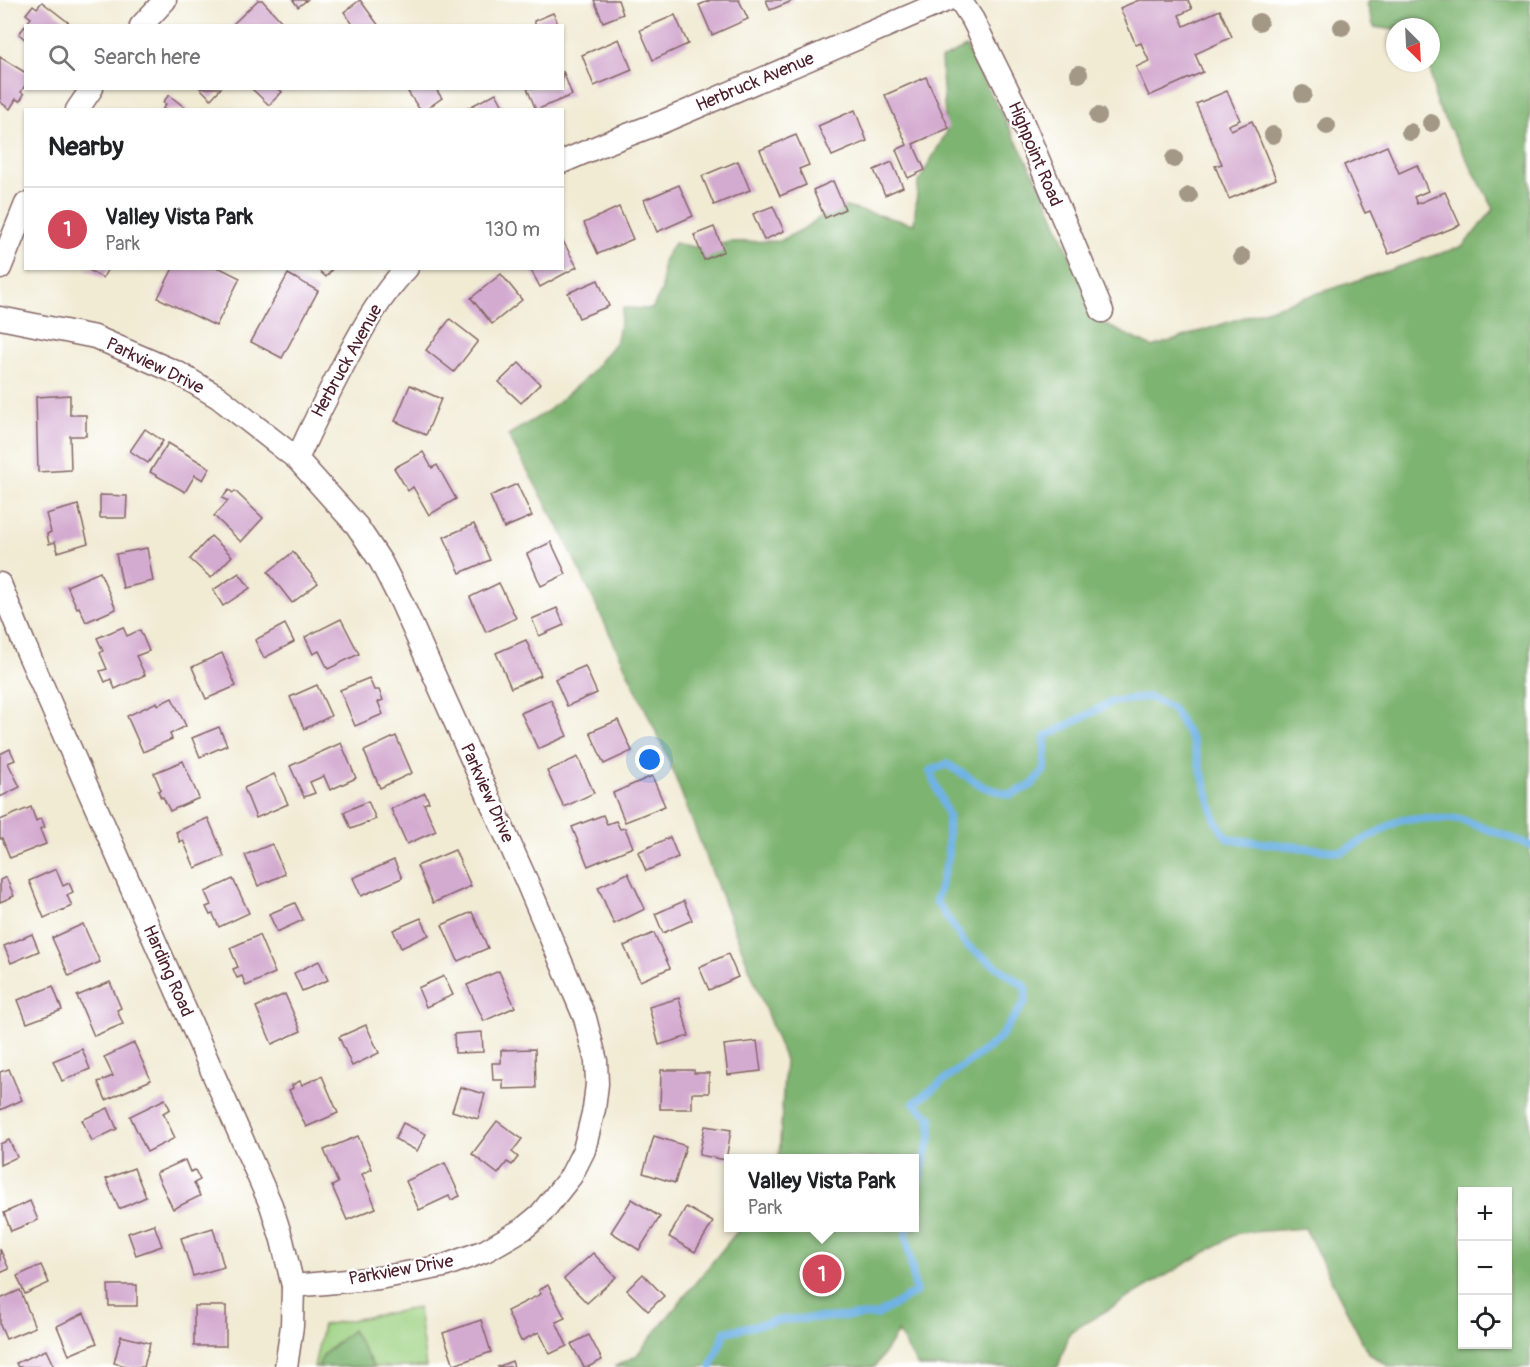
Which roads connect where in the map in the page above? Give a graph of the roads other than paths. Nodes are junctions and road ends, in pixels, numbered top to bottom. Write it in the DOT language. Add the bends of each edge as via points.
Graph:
graph roads {
  1 [pos="165,0"];
  2 [pos="947,0"];
  3 [pos="960,0"];
  4 [pos="143,24"];
  5 [pos="91,90"];
  6 [pos="78,108"];
  7 [pos="564,161"];
  8 [pos="24,209"];
  9 [pos="0,268"];
  10 [pos="404,270"];
  11 [pos="1102,311"];
  12 [pos="0,318"];
  13 [pos="297,459"];
  14 [pos="0,584"];
  15 [pos="293,1286"];
  16 [pos="286,1367"];
  1 -- 4 [label="street"];
  2 -- 7 [label="street, Herbruck Avenue"];
  3 -- 11 [label="street, Highpoint Road" via="1017,109"];
  5 -- 6 [label="street"];
  8 -- 9 [label="street"];
  10 -- 13 [label="street, Herbruck Avenue" via="369,316"];
  12 -- 13 [label="street, Parkview Drive" via="95,337 177,373 218,397"];
  13 -- 15 [label="street, Parkview Drive" via="357,526 401,601 585,1018 596,1061 597,1084 584,1150 571,1176 540,1215 523,1229 485,1251 444,1266 379,1278"];
  14 -- 15 [label="street, Harding Road" via="262,1181"];
  15 -- 16 [label="street, Harding Road"];
}
